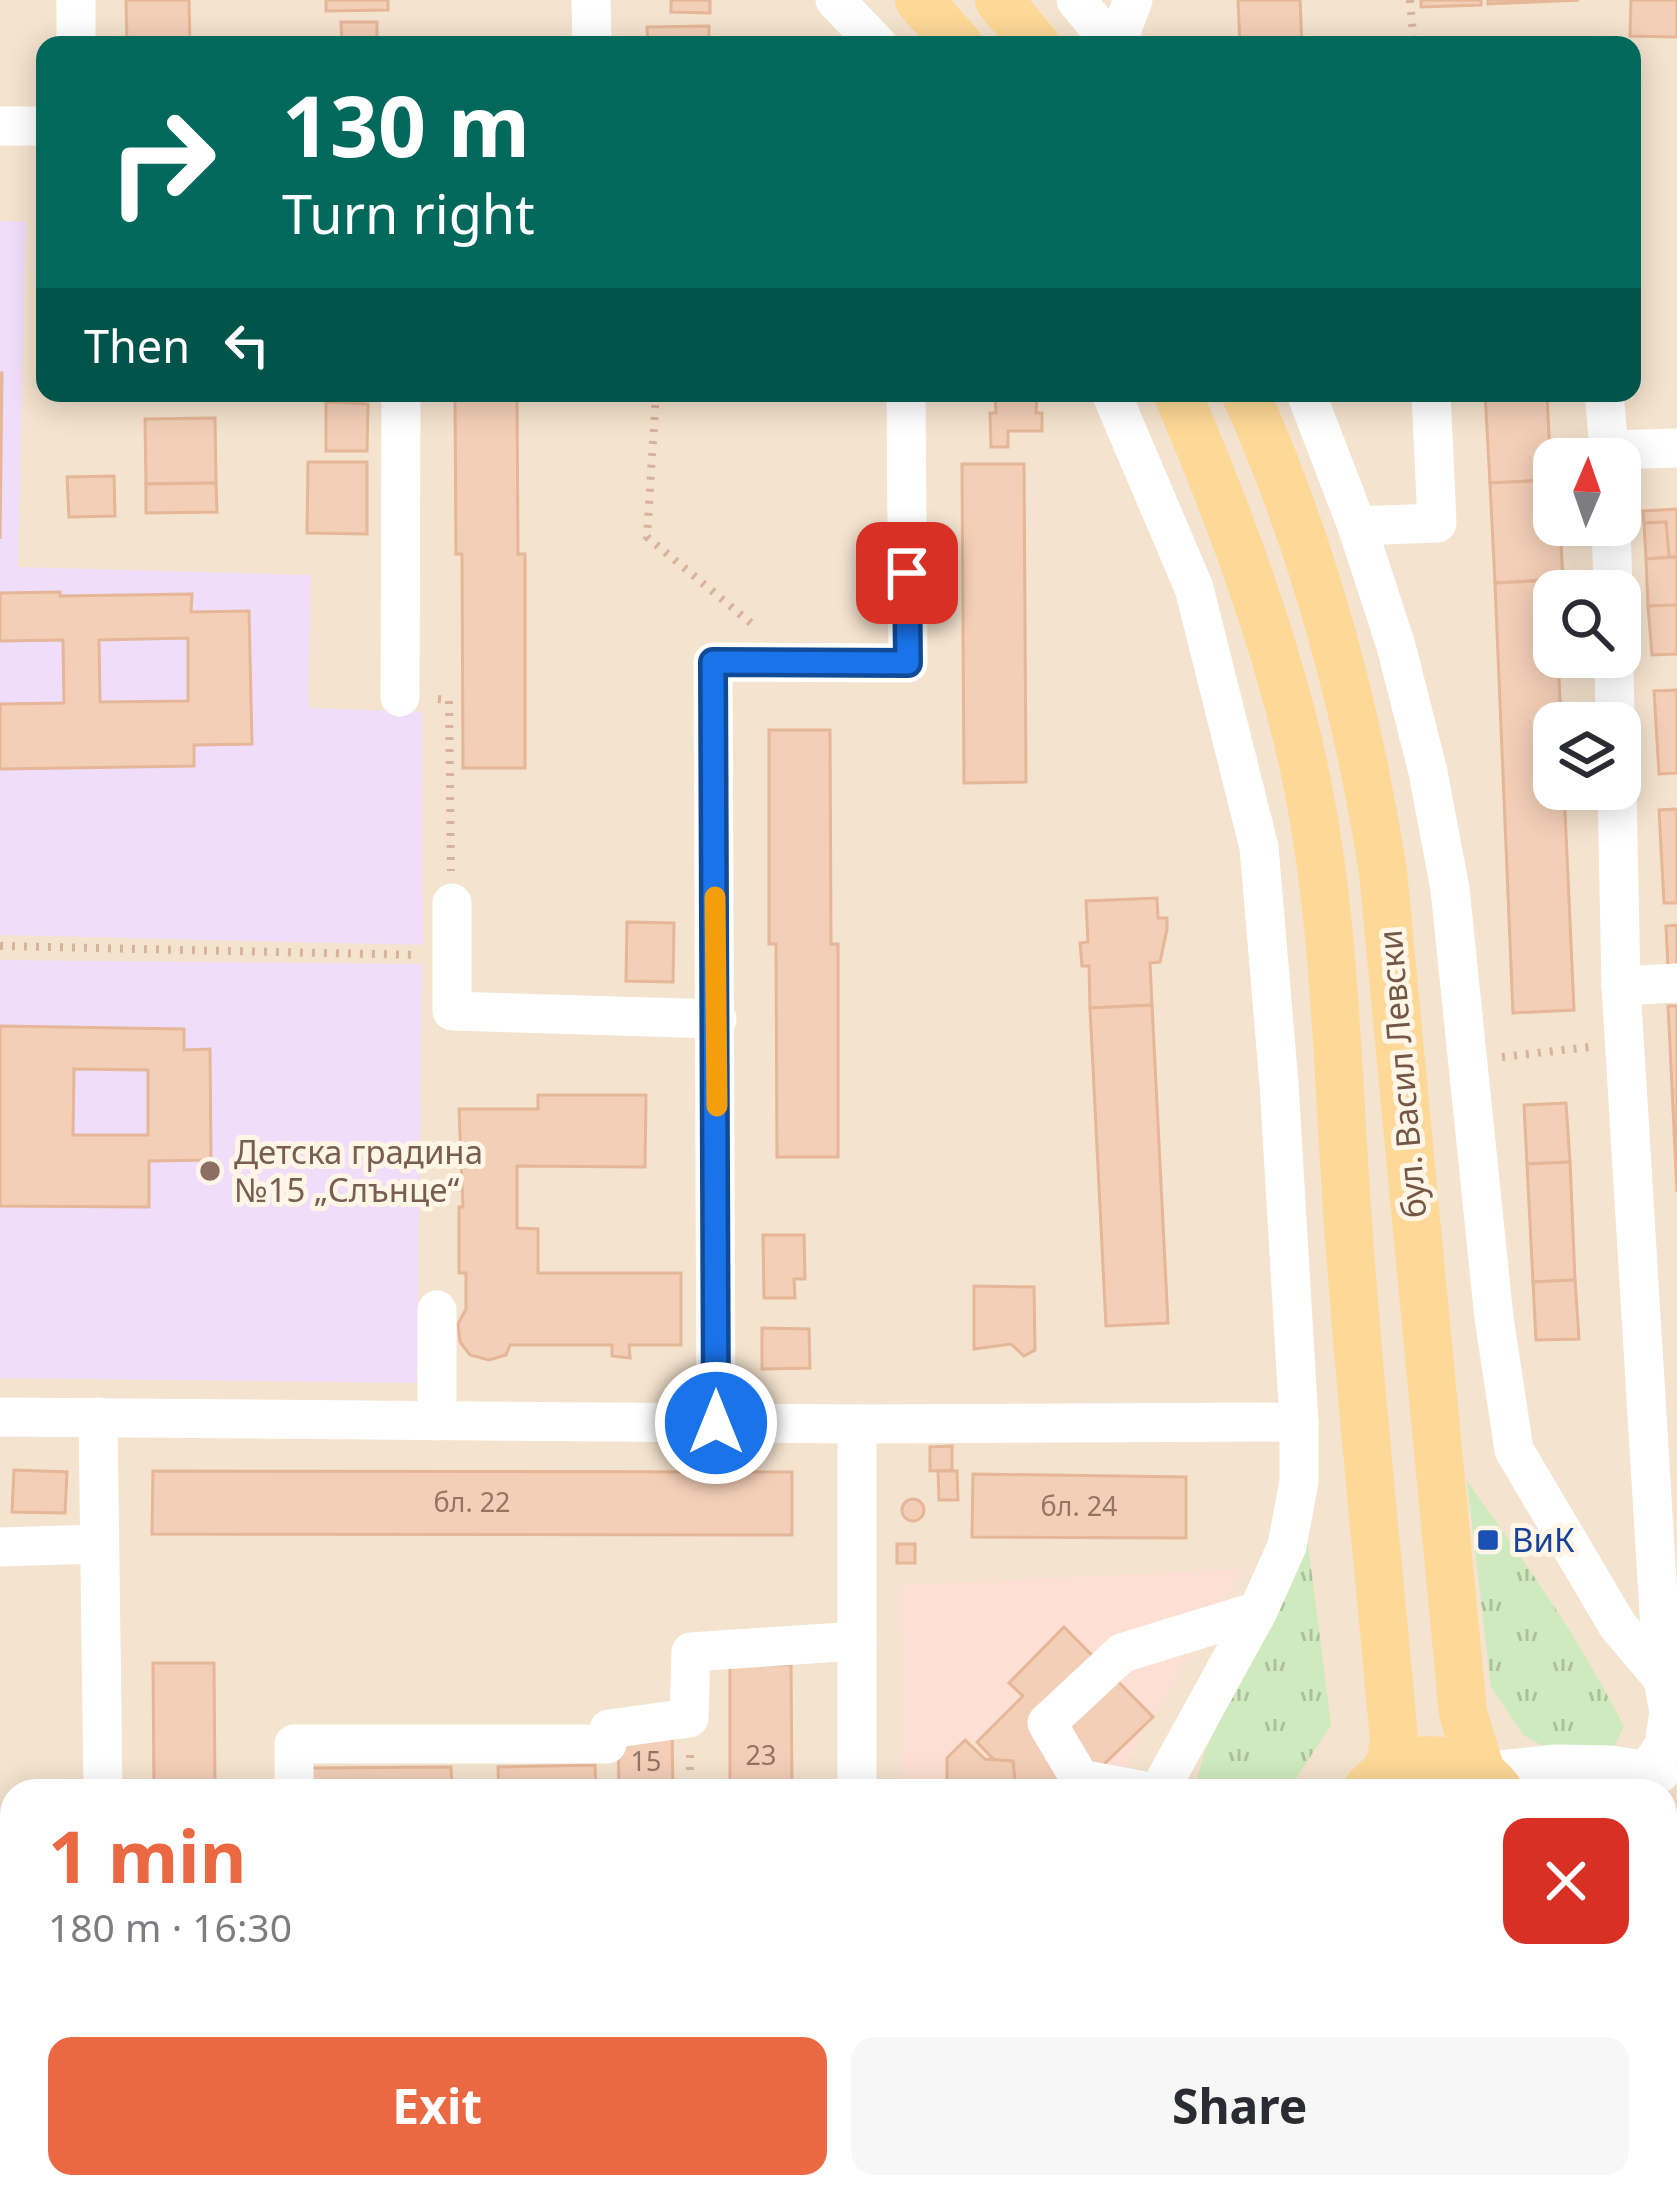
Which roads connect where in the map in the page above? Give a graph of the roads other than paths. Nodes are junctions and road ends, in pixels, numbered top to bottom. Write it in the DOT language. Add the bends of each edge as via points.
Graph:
graph roads {
  1 [pos="76,0"];
  2 [pos="591,0"];
  3 [pos="836,0"];
  4 [pos="919,0"];
  5 [pos="1000,0"];
  6 [pos="1076,0"];
  7 [pos="1132,0"];
  8 [pos="76,36"];
  9 [pos="592,36"];
  10 [pos="870,36"];
  11 [pos="950,36"];
  12 [pos="1029,36"];
  13 [pos="1106,36"];
  14 [pos="1118,36"];
  15 [pos="0,126"];
  16 [pos="36,126"];
  17 [pos="401,402"];
  18 [pos="906,402"];
  19 [pos="1116,402"];
  20 [pos="1180,402"];
  21 [pos="1249,402"];
  22 [pos="1310,402"];
  23 [pos="1432,402"];
  24 [pos="1605,402"];
  25 [pos="1608,438"];
  26 [pos="1677,448"];
  27 [pos="1641,451"];
  28 [pos="1358,526"];
  29 [pos="400,697"];
  30 [pos="1617,810"];
  31 [pos="452,903"];
  32 [pos="1677,983"];
  33 [pos="1621,986"];
  34 [pos="717,1019"];
  35 [pos="437,1310"];
  36 [pos="0,1417"];
  37 [pos="98,1417"];
  38 [pos="437,1420"];
  39 [pos="1299,1422"];
  40 [pos="716,1423"];
  41 [pos="856,1424"];
  42 [pos="99,1544"];
  43 [pos="0,1546"];
  44 [pos="1258,1611"];
  45 [pos="857,1642"];
  46 [pos="1663,1679"];
  47 [pos="103,1779"];
  48 [pos="294,1779"];
  49 [pos="857,1779"];
  50 [pos="1080,1779"];
  51 [pos="1166,1779"];
  52 [pos="1377,1779"];
  53 [pos="1380,1779"];
  54 [pos="1484,1779"];
  55 [pos="1489,1779"];
  56 [pos="1501,1779"];
  57 [pos="1647,1779"];
  1 -- 8 [label="street"];
  2 -- 9 [label="street"];
  3 -- 10 [label="street"];
  4 -- 11 [label="main road"];
  5 -- 12 [label="main road"];
  6 -- 13 [label="street"];
  7 -- 14 [label="street"];
  15 -- 16 [label="street"];
  17 -- 29 [label="street"];
  18 -- 34 [label="street" via="908,663 713,662"];
  19 -- 39 [label="street" via="1194,588 1259,847"];
  20 -- 52 [label="main road, бул. Васил Левски" via="1275,664 1303,761 1325,887 1362,1424 1394,1740"];
  21 -- 55 [label="main road, бул. Васил Левски" via="1322,597 1373,812 1463,1713"];
  22 -- 28 [label="street"];
  23 -- 28 [label="street" via="1438,523"];
  24 -- 25 [label="street"];
  26 -- 27 [label="street"];
  28 -- 46 [label="street" via="1428,772 1450,889 1514,1450 1618,1626"];
  30 -- 33 [label="street"];
  31 -- 34 [label="street" via="452,1012"];
  32 -- 33 [label="street"];
  33 -- 46 [label="street"];
  34 -- 40 [label="street"];
  35 -- 38 [label="street"];
  36 -- 37 [label="street"];
  37 -- 38 [label="street"];
  37 -- 42 [label="street"];
  38 -- 40 [label="street"];
  39 -- 41 [label="street"];
  39 -- 44 [label="street" via="1287,1546"];
  40 -- 41 [label="street"];
  41 -- 45 [label="street"];
  42 -- 43 [label="street"];
  42 -- 47 [label="street"];
  44 -- 50 [label="street" via="1122,1653 1047,1723"];
  44 -- 51 [label="street"];
  45 -- 48 [label="street" via="691,1652 688,1718 609,1729 607,1744 294,1744"];
  45 -- 49 [label="street"];
  46 -- 57 [label="street" via="1664,1745"];
  53 -- 54 [label="main road" via="1427,1760"];
  56 -- 57 [label="street" via="1555,1764 1611,1765"];
}
